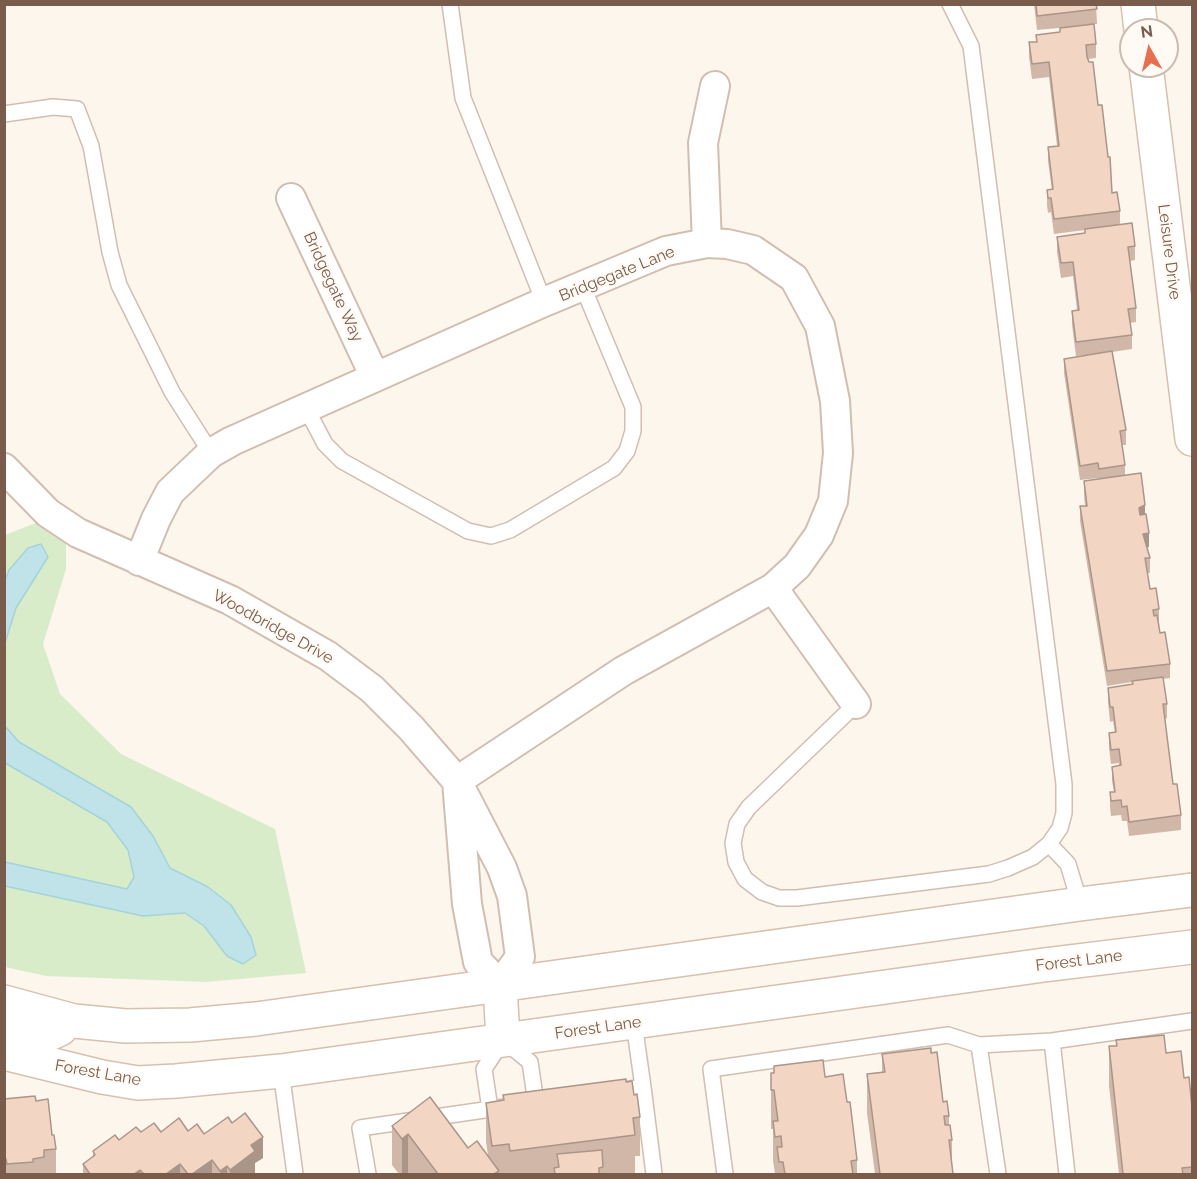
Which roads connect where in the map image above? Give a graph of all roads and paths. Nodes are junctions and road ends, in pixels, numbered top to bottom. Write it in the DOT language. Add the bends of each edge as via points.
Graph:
graph roads {
  1 [pos="450,4"];
  2 [pos="950,4"];
  3 [pos="1147,78"];
  4 [pos="715,86"];
  5 [pos="4,114"];
  6 [pos="291,198"];
  7 [pos="707,243"];
  8 [pos="584,287"];
  9 [pos="544,302"];
  10 [pos="375,376"];
  11 [pos="306,408"];
  12 [pos="1192,439"];
  13 [pos="211,453"];
  14 [pos="4,468"];
  15 [pos="139,561"];
  16 [pos="773,588"];
  17 [pos="856,704"];
  18 [pos="457,781"];
  19 [pos="1049,844"];
  20 [pos="1192,890"];
  21 [pos="1080,904"];
  22 [pos="1192,947"];
  23 [pos="500,985"];
  24 [pos="4,1002"];
  25 [pos="75,1021"];
  26 [pos="1192,1021"];
  27 [pos="634,1023"];
  28 [pos="4,1026"];
  29 [pos="503,1040"];
  30 [pos="1052,1041"];
  31 [pos="979,1045"];
  32 [pos="4,1053"];
  33 [pos="281,1071"];
  34 [pos="643,1087"];
  35 [pos="601,1094"];
  36 [pos="490,1109"];
  37 [pos="295,1174"];
  38 [pos="368,1174"];
  39 [pos="654,1174"];
  40 [pos="725,1174"];
  41 [pos="998,1174"];
  42 [pos="1067,1174"];
  1 -- 9 [label="lane" via="463,98"];
  2 -- 19 [label="lane" via="971,46 1064,784 1064,813"];
  3 -- 12 [label="main road, Leisure Drive"];
  4 -- 7 [label="street" via="703,143"];
  5 -- 13 [label="lane" via="52,107 77,109 91,146 119,285 172,392"];
  6 -- 10 [label="street, Bridgegate Way"];
  7 -- 8 [label="street, Bridgegate Lane" via="666,251"];
  7 -- 16 [label="street, Bridgegate Lane" via="753,250 794,278 820,326 835,401 838,453 833,501 819,536 797,566"];
  8 -- 9 [label="street, Bridgegate Lane"];
  8 -- 11 [label="lane" via="633,407 633,431 627,451 614,468 510,530 491,536 468,531 342,461 325,444"];
  9 -- 10 [label="street, Bridgegate Lane"];
  10 -- 11 [label="street, Bridgegate Lane"];
  11 -- 13 [label="street, Bridgegate Lane"];
  13 -- 15 [label="street, Bridgegate Lane" via="170,492"];
  14 -- 15 [label="street, Woodbridge Drive" via="48,513 78,533"];
  15 -- 18 [label="street, Woodbridge Drive" via="230,600 328,656 380,697"];
  16 -- 17 [label="street"];
  16 -- 18 [label="street, Bridgegate Lane" via="623,671"];
  17 -- 19 [label="lane" via="749,807 737,824 733,843 736,862 745,879 762,892 778,898 797,898 989,874 1033,857"];
  18 -- 23 [label="street" via="467,903 478,962"];
  18 -- 23 [label="street, Woodbridge Drive" via="512,896 520,957"];
  19 -- 21 [label="lane" via="1068,864"];
  20 -- 21 [label="main road"];
  21 -- 23 [label="main road"];
  22 -- 27 [label="main road, Forest Lane"];
  23 -- 25 [label="main road" via="190,1025 126,1026"];
  23 -- 29 [label="main road"];
  24 -- 25 [label="main road"];
  25 -- 28 [label="main road" via="45,1036"];
  26 -- 30 [label="lane"];
  27 -- 29 [label="main road, Forest Lane"];
  27 -- 34 [label="lane"];
  29 -- 33 [label="main road, Forest Lane"];
  29 -- 36 [label="lane" via="484,1069"];
  29 -- 36 [label="lane" via="530,1062 542,1102"];
  30 -- 31 [label="lane"];
  30 -- 42 [label="lane"];
  31 -- 40 [label="lane" via="948,1035 711,1069"];
  31 -- 41 [label="lane"];
  32 -- 33 [label="main road, Forest Lane" via="138,1083"];
  33 -- 37 [label="lane"];
  34 -- 35 [label="lane"];
  34 -- 39 [label="lane"];
  36 -- 38 [label="lane" via="360,1128"];
}
